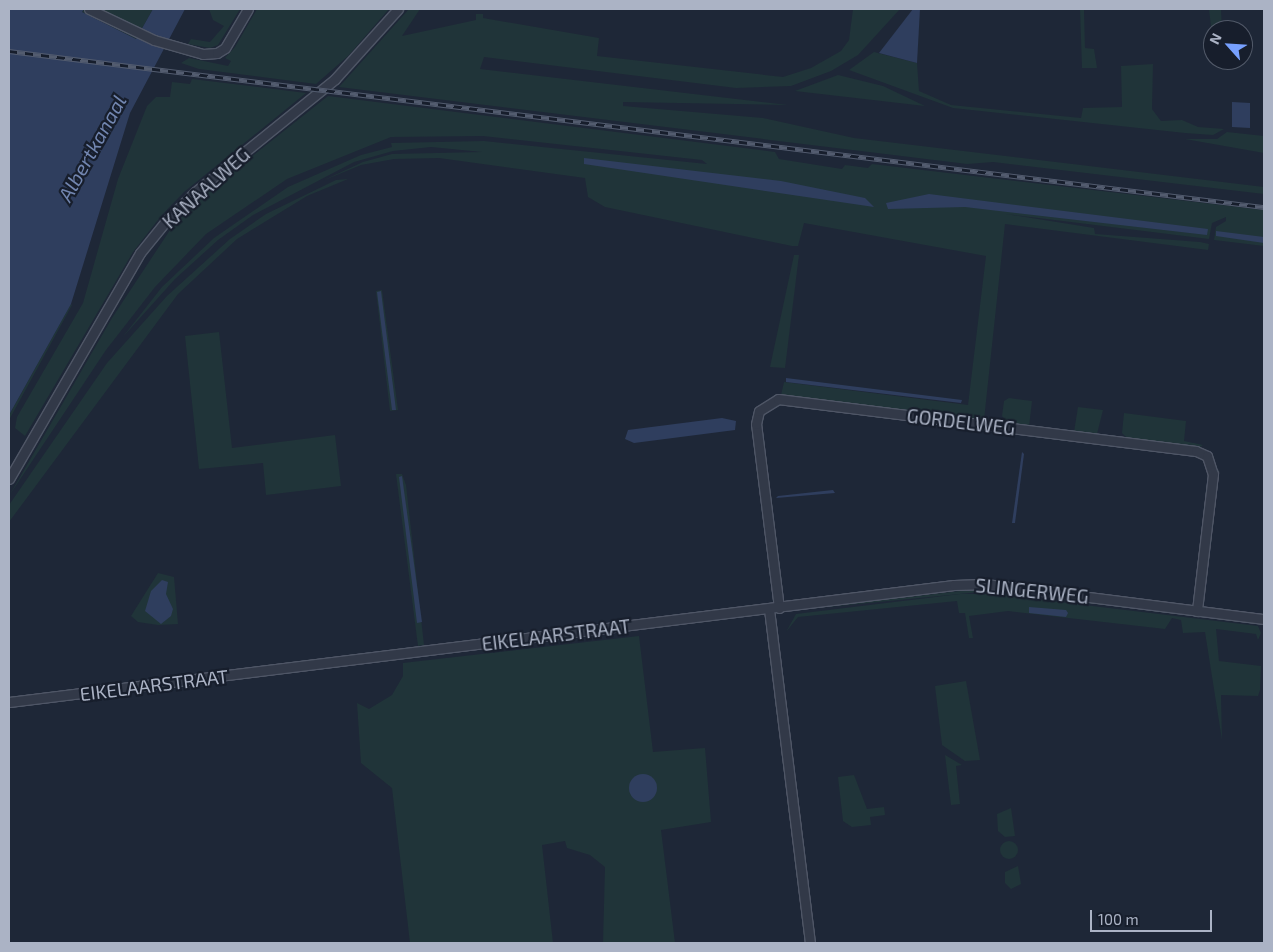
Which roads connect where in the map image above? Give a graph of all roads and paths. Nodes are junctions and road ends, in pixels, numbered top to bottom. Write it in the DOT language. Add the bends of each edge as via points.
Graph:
graph roads {
  1 [pos="90,9"];
  2 [pos="248,9"];
  3 [pos="398,9"];
  4 [pos="9,479"];
  5 [pos="779,608"];
  6 [pos="769,609"];
  7 [pos="1197,610"];
  8 [pos="1264,619"];
  9 [pos="9,702"];
  10 [pos="810,943"];
  1 -- 2 [label="street" via="154,40 196,53 217,54 225,48"];
  3 -- 4 [label="street, KANAALWEG" via="335,79 195,192 166,221 140,253"];
  5 -- 6 [label="street, SLINGERWEG"];
  5 -- 7 [label="street, SLINGERWEG" via="986,584"];
  5 -- 7 [label="street, GORDELWEG" via="756,424 759,411 778,399 1196,451 1206,456 1214,474"];
  6 -- 9 [label="street, EIKELAARSTRAAT"];
  6 -- 10 [label="street"];
  7 -- 8 [label="street, SLINGERWEG"];
}
